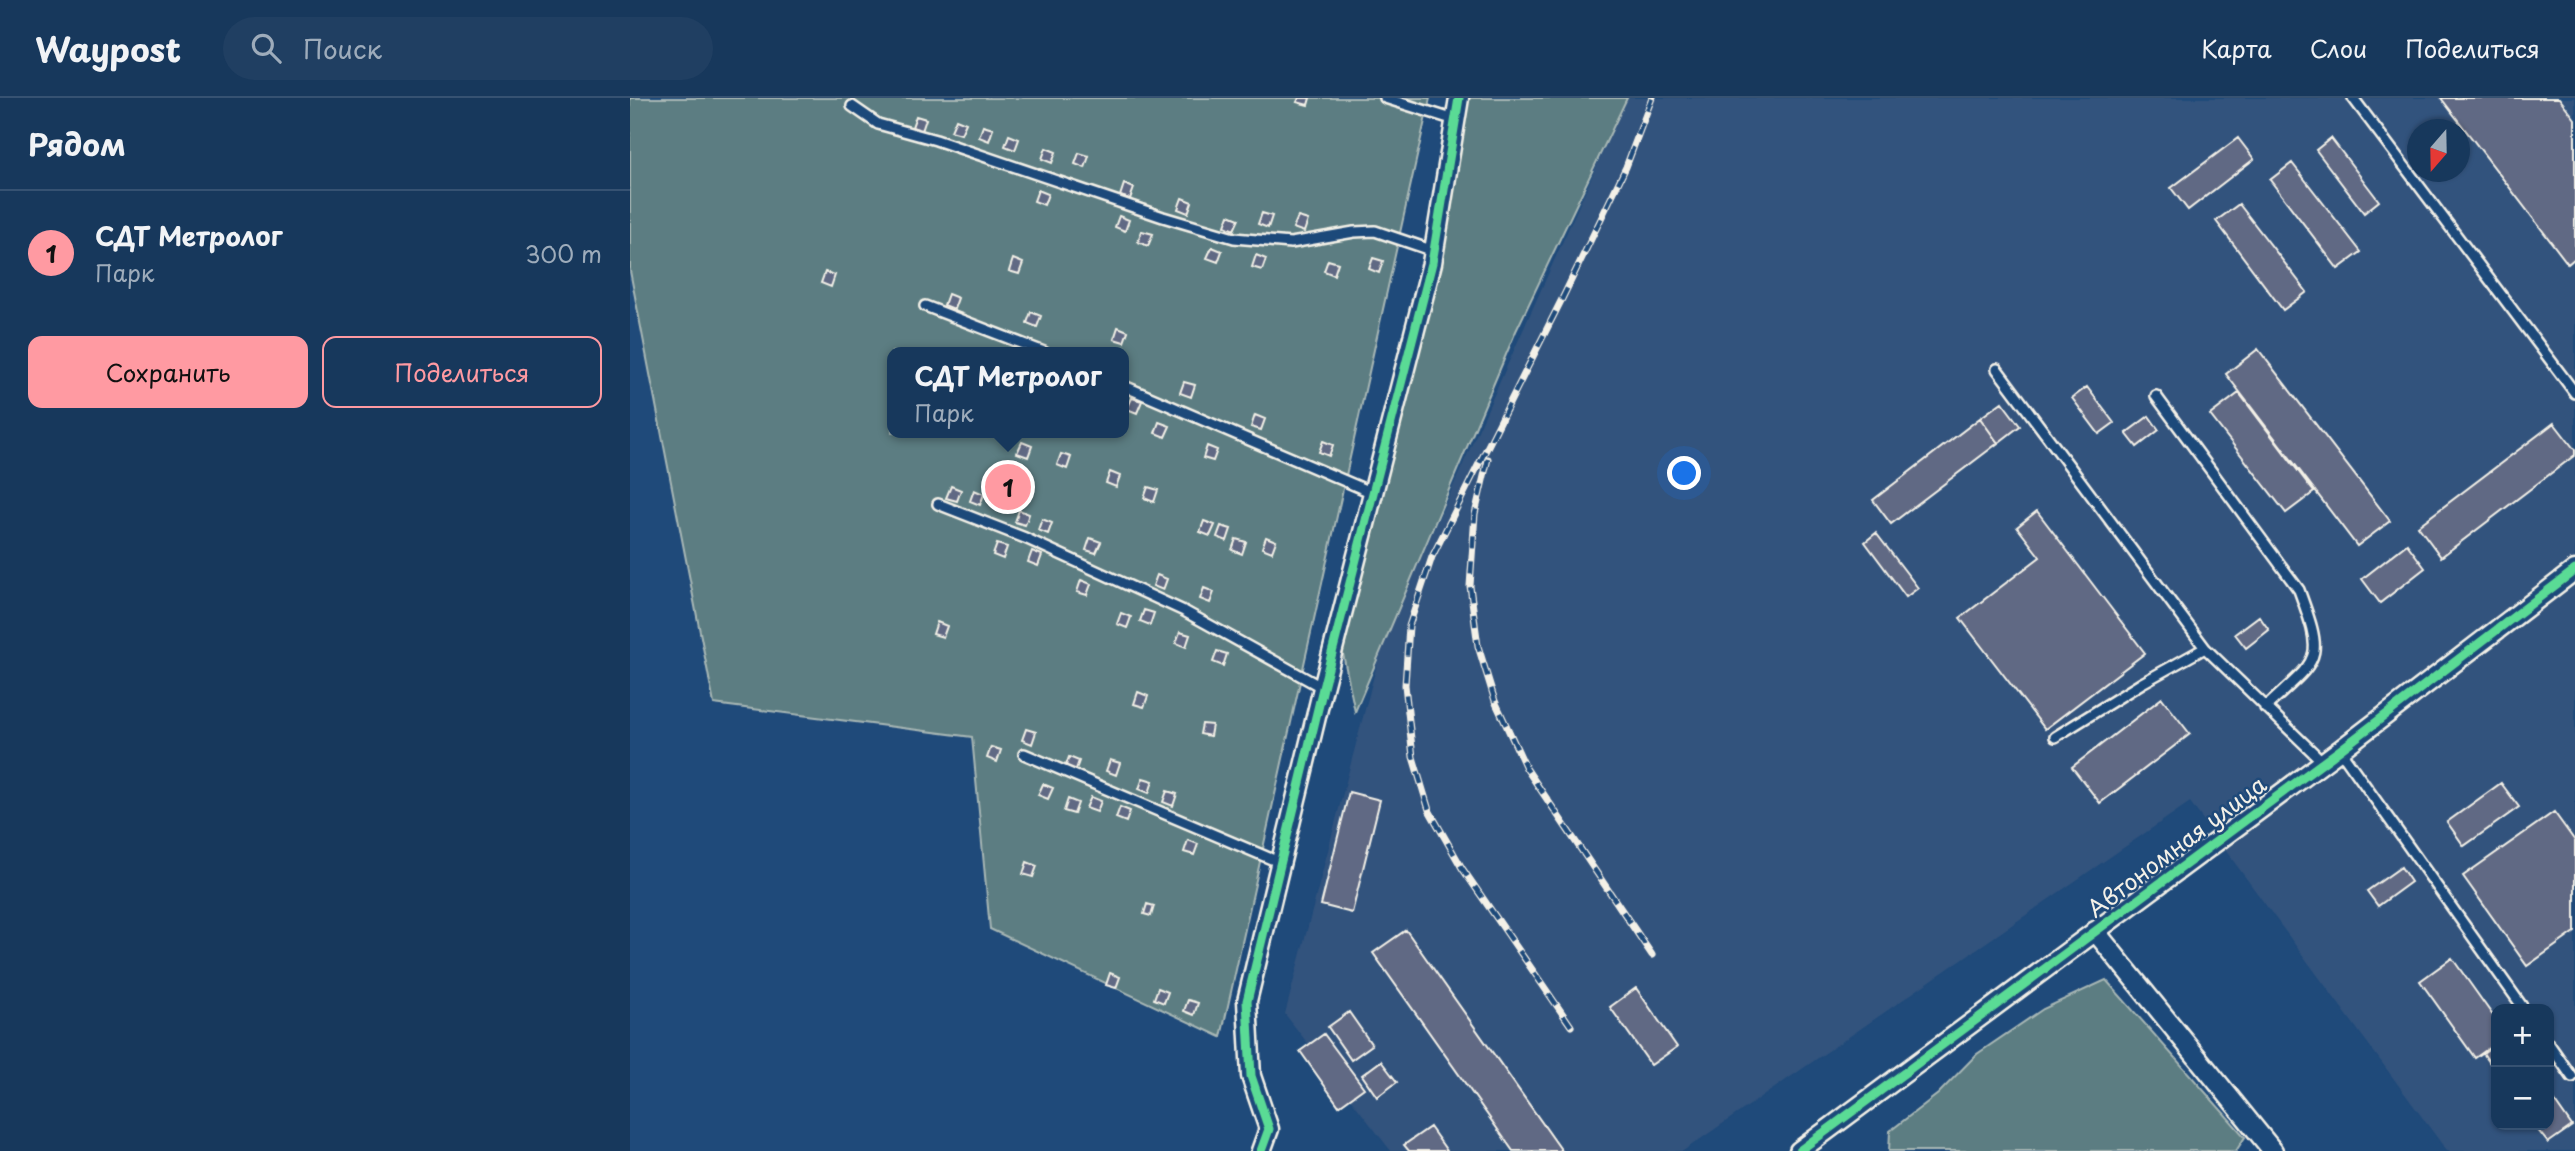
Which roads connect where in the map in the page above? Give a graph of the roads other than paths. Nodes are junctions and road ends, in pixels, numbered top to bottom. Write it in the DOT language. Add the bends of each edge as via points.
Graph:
graph roads {
  1 [pos="1385,98"];
  2 [pos="1459,98"];
  3 [pos="2353,98"];
  4 [pos="852,106"];
  5 [pos="1455,121"];
  6 [pos="1434,251"];
  7 [pos="925,306"];
  8 [pos="1031,347"];
  9 [pos="1997,369"];
  10 [pos="1129,388"];
  11 [pos="2575,393"];
  12 [pos="2156,396"];
  13 [pos="1373,493"];
  14 [pos="938,504"];
  15 [pos="2575,570"];
  16 [pos="2205,648"];
  17 [pos="1323,688"];
  18 [pos="2265,708"];
  19 [pos="2055,737"];
  20 [pos="2340,750"];
  21 [pos="1024,754"];
  22 [pos="2323,762"];
  23 [pos="1281,863"];
  24 [pos="2095,931"];
  25 [pos="2520,1004"];
  26 [pos="2554,1051"];
  27 [pos="2572,1077"];
  28 [pos="1261,1151"];
  29 [pos="1799,1151"];
  30 [pos="2273,1151"];
  1 -- 5 [label="lane"];
  2 -- 5 [label="street"];
  3 -- 11 [label="lane"];
  4 -- 6 [label="lane" via="878,124 1234,238 1291,243 1375,231"];
  5 -- 6 [label="street"];
  6 -- 13 [label="street"];
  7 -- 8 [label="lane"];
  9 -- 16 [label="lane"];
  10 -- 13 [label="lane"];
  12 -- 18 [label="lane" via="2299,590 2312,626 2316,650 2311,664"];
  13 -- 17 [label="street"];
  14 -- 17 [label="lane" via="1025,538 1184,611"];
  15 -- 20 [label="street, Автономная улица"];
  16 -- 18 [label="lane"];
  16 -- 19 [label="lane"];
  17 -- 23 [label="street"];
  18 -- 22 [label="lane"];
  20 -- 22 [label="street, Автономная улица"];
  20 -- 25 [label="lane"];
  21 -- 23 [label="lane"];
  22 -- 24 [label="street, Автономная улица"];
  23 -- 28 [label="street" via="1247,1001 1251,1076 1269,1129"];
  24 -- 29 [label="street, Автономная улица"];
  24 -- 30 [label="street"];
  26 -- 27 [label="lane"];
}
